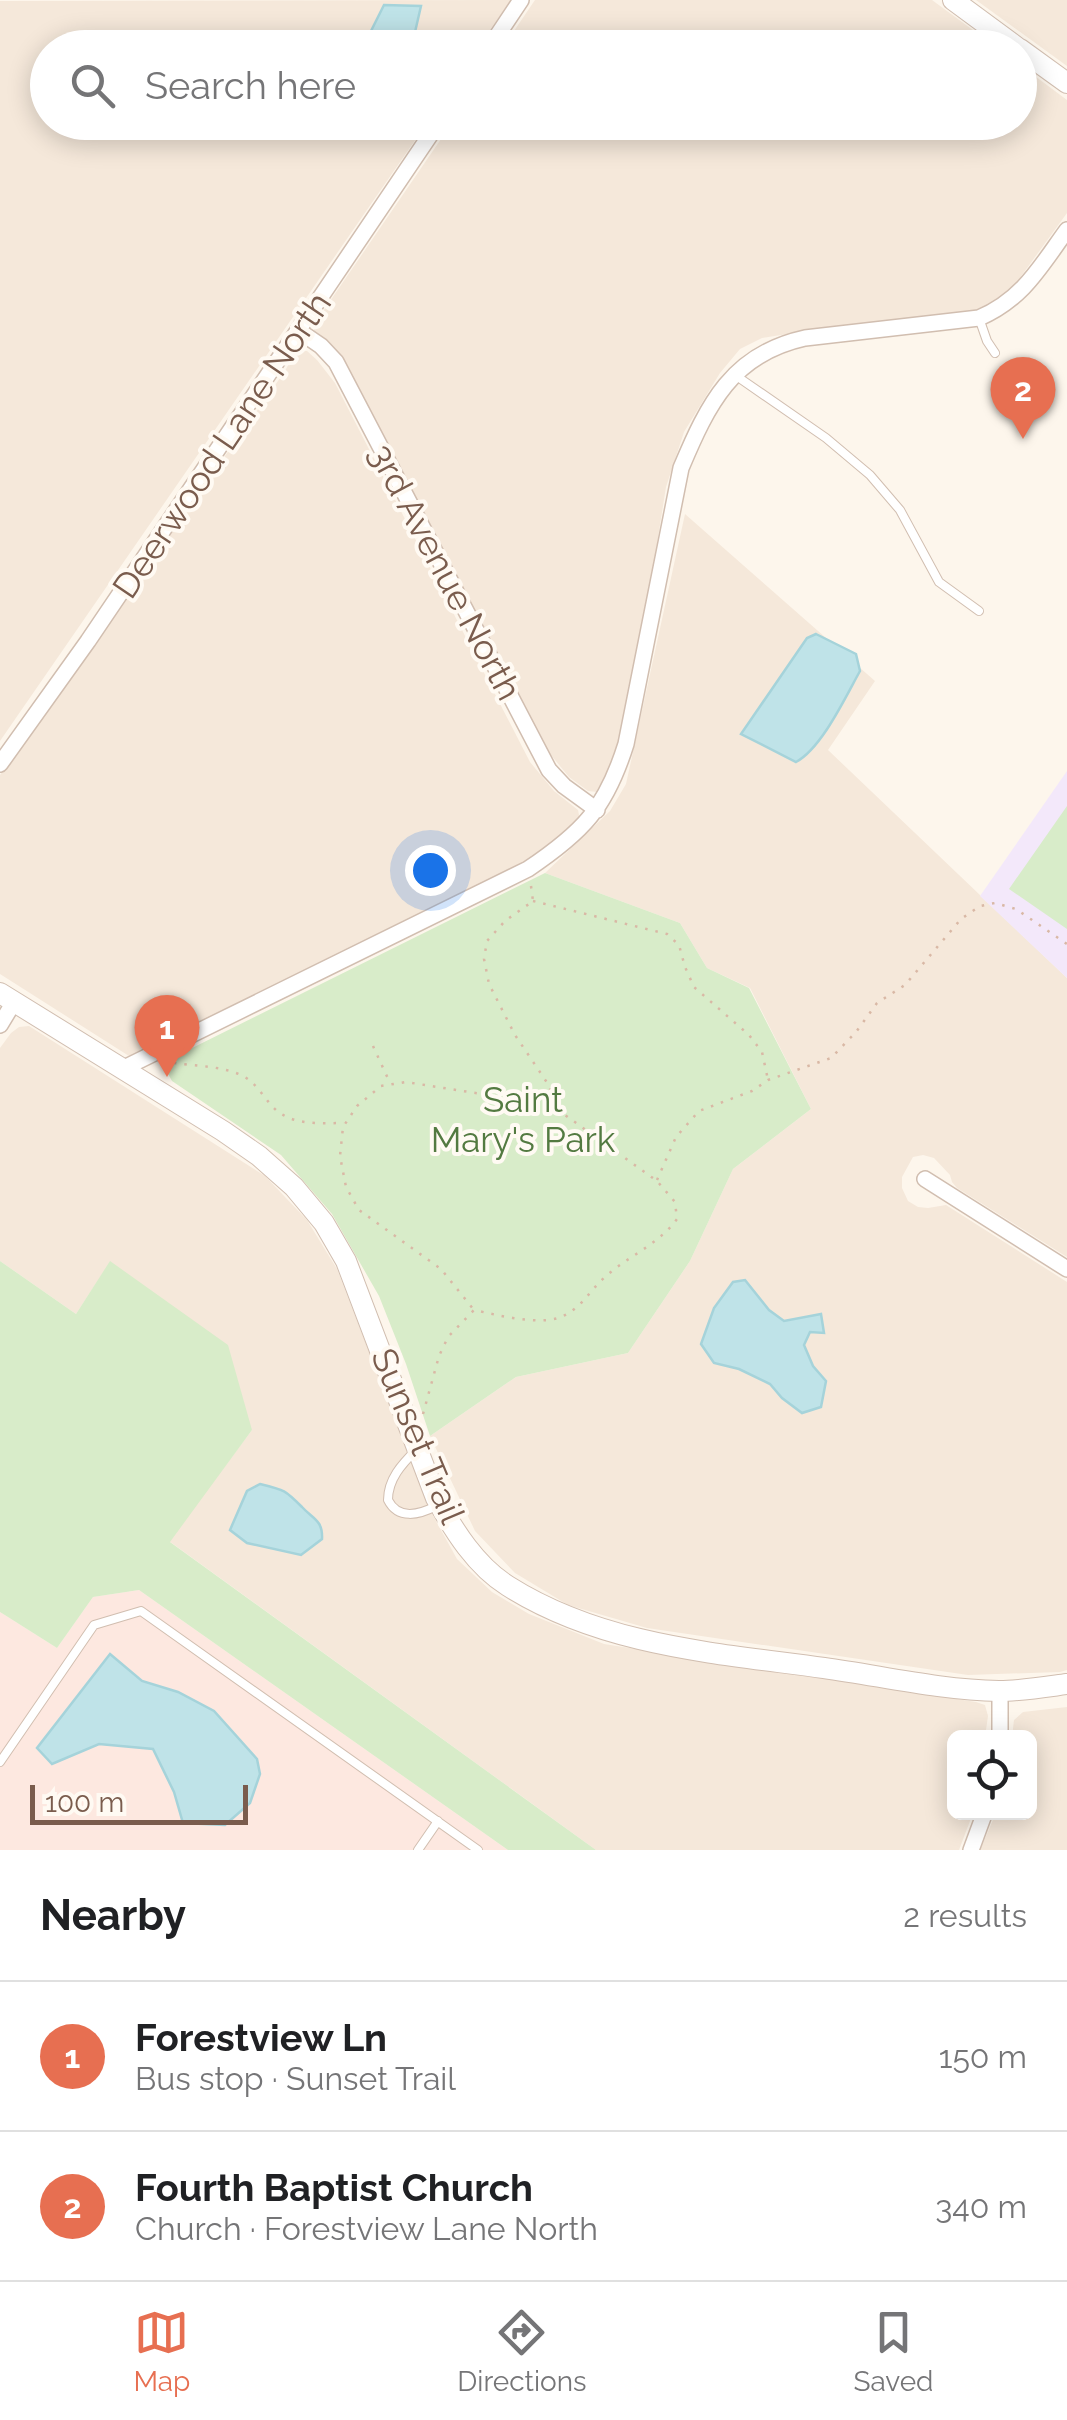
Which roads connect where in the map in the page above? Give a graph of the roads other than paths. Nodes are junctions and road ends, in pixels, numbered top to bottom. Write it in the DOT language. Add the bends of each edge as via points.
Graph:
graph roads {
  1 [pos="521,0"];
  2 [pos="953,0"];
  3 [pos="501,30"];
  4 [pos="994,30"];
  5 [pos="1037,62"];
  6 [pos="1067,84"];
  7 [pos="427,140"];
  8 [pos="1067,230"];
  9 [pos="978,318"];
  10 [pos="299,330"];
  11 [pos="995,353"];
  12 [pos="734,374"];
  13 [pos="978,611"];
  14 [pos="0,764"];
  15 [pos="597,810"];
  16 [pos="7,997"];
  17 [pos="0,1024"];
  18 [pos="122,1069"];
  19 [pos="926,1179"];
  20 [pos="1067,1269"];
  21 [pos="418,1448"];
  22 [pos="440,1504"];
  23 [pos="1067,1684"];
  24 [pos="1000,1691"];
  25 [pos="1000,1730"];
  26 [pos="0,1762"];
  27 [pos="981,1820"];
  28 [pos="438,1822"];
  29 [pos="418,1850"];
  30 [pos="478,1850"];
  31 [pos="971,1850"];
  1 -- 3 [label="street"];
  2 -- 4 [label="street"];
  5 -- 6 [label="street"];
  7 -- 10 [label="street, Deerwood Lane North"];
  8 -- 9 [label="street" via="1015,297"];
  9 -- 11 [label="lane"];
  9 -- 12 [label="street" via="805,338 759,354"];
  10 -- 14 [label="street, Deerwood Lane North"];
  10 -- 15 [label="street, 3rd Avenue North" via="336,362 549,770"];
  12 -- 13 [label="lane" via="870,475 900,510 939,582"];
  12 -- 15 [label="street" via="681,468 626,744"];
  15 -- 18 [label="street" via="528,869"];
  16 -- 17 [label="street"];
  16 -- 18 [label="street, Sunset Trail"];
  18 -- 21 [label="street, Sunset Trail" via="260,1156 324,1223 352,1275"];
  19 -- 20 [label="street"];
  21 -- 22 [label="street, Sunset Trail"];
  21 -- 22 [label="lane" via="388,1488 388,1500 406,1515"];
  22 -- 24 [label="street, Sunset Trail" via="470,1549 506,1584 586,1624 695,1650"];
  23 -- 24 [label="street, Sunset Trail"];
  24 -- 25 [label="street"];
  26 -- 28 [label="lane" via="94,1624 141,1612"];
  27 -- 31 [label="street"];
  28 -- 29 [label="lane"];
  28 -- 30 [label="lane"];
}
